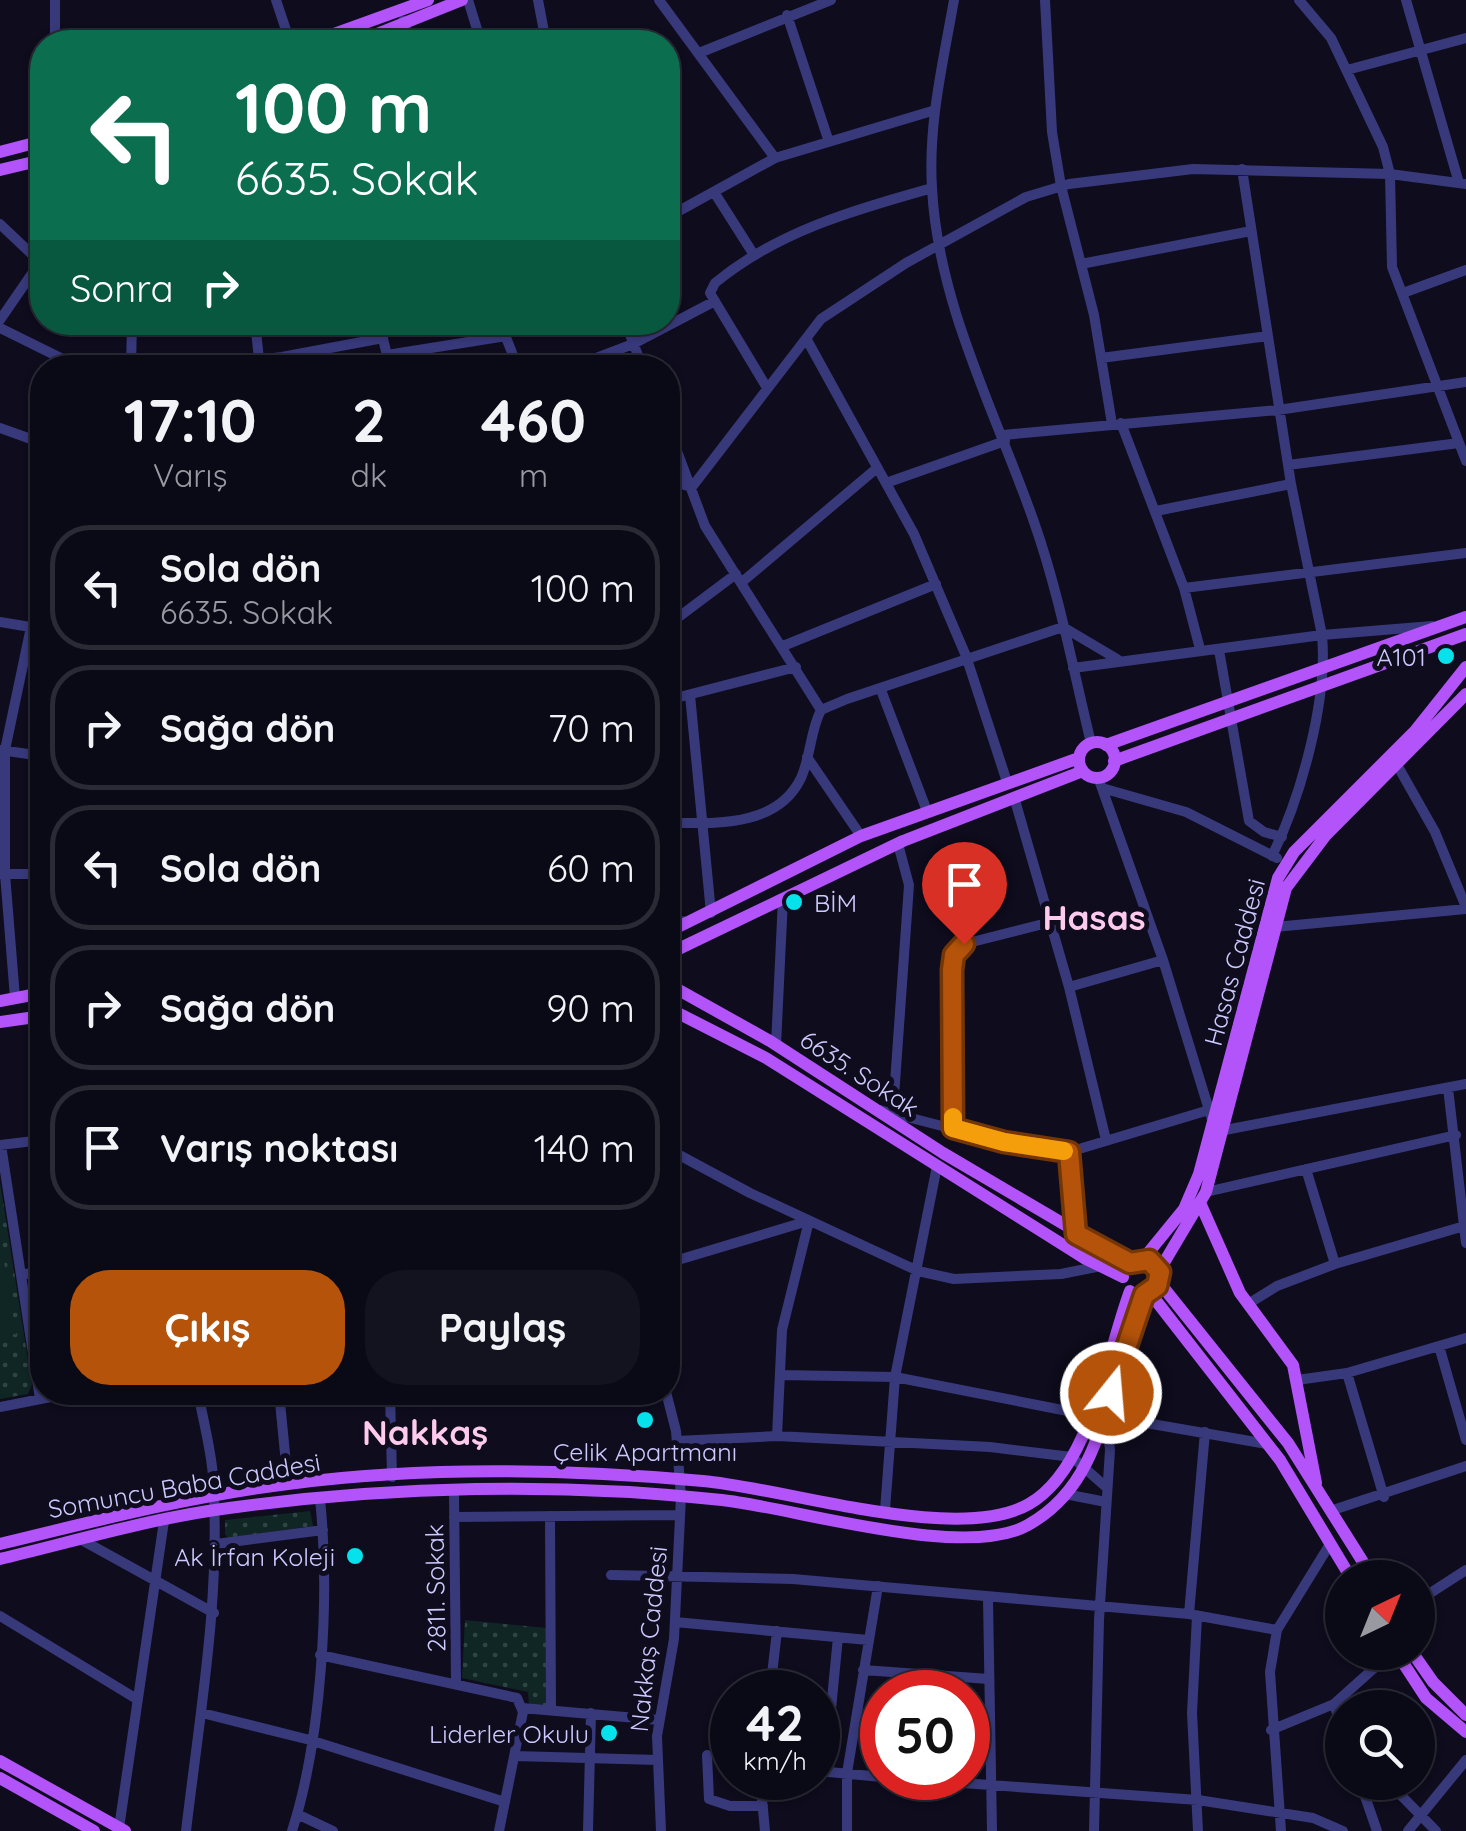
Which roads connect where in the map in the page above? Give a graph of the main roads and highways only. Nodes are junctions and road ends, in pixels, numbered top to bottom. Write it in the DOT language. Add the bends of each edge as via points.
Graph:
graph roads {
  1 [pos="428,0"];
  2 [pos="465,0"];
  3 [pos="345,30"];
  4 [pos="383,30"];
  5 [pos="30,144"];
  6 [pos="0,152"];
  7 [pos="30,163"];
  8 [pos="0,170"];
  9 [pos="1466,618"];
  10 [pos="1466,634"];
  11 [pos="1466,667"];
  12 [pos="1466,694"];
  13 [pos="1106,745"];
  14 [pos="1114,761"];
  15 [pos="1081,764"];
  16 [pos="680,927"];
  17 [pos="680,948"];
  18 [pos="680,991"];
  19 [pos="30,996"];
  20 [pos="0,1001"];
  21 [pos="680,1014"];
  22 [pos="30,1018"];
  23 [pos="0,1022"];
  24 [pos="1220,1128"];
  25 [pos="1204,1198"];
  26 [pos="1144,1258"];
  27 [pos="1130,1263"];
  28 [pos="1123,1277"];
  29 [pos="1160,1277"];
  30 [pos="1130,1290"];
  31 [pos="1147,1294"];
  32 [pos="1318,1496"];
  33 [pos="214,1504"];
  34 [pos="0,1544"];
  35 [pos="0,1559"];
  36 [pos="1340,1560"];
  37 [pos="1361,1560"];
  38 [pos="1407,1670"];
  39 [pos="1424,1670"];
  40 [pos="1465,1711"];
  41 [pos="1466,1732"];
  42 [pos="0,1762"];
  43 [pos="0,1778"];
  44 [pos="122,1829"];
  45 [pos="94,1831"];
  1 -- 3 [label="main road"];
  2 -- 4 [label="main road"];
  5 -- 6 [label="main road"];
  7 -- 8 [label="main road"];
  9 -- 13 [label="main road"];
  10 -- 14 [label="main road"];
  11 -- 24 [label="main road, Hasas Caddesi" via="1415,731 1286,863 1269,907"];
  12 -- 24 [label="main road, Hasas Caddesi" via="1286,888"];
  13 -- 14 [label="main road"];
  13 -- 15 [label="main road" via="1091,743"];
  14 -- 15 [label="main road" via="1100,783"];
  15 -- 16 [label="main road" via="1006,782 861,836"];
  15 -- 17 [label="main road"];
  18 -- 27 [label="main road, 6635. Sokak"];
  19 -- 20 [label="main road"];
  21 -- 28 [label="main road, 6635. Sokak" via="766,1058"];
  22 -- 23 [label="main road"];
  24 -- 25 [label="main road, Hasas Caddesi"];
  24 -- 26 [label="main road, Hasas Caddesi" via="1184,1209"];
  25 -- 29 [label="main road, Hasas Caddesi"];
  25 -- 32 [label="main road" via="1222,1259 1293,1365"];
  26 -- 27 [label="main road"];
  26 -- 29 [label="main road"];
  27 -- 28 [label="main road"];
  28 -- 30 [label="main road"];
  29 -- 31 [label="main road"];
  29 -- 32 [label="main road" via="1288,1442"];
  30 -- 31 [label="main road"];
  30 -- 33 [label="main road, Somuncu Baba Caddesi" via="1072,1457 1049,1490 1004,1514 951,1520 610,1474 288,1484"];
  31 -- 33 [label="main road, Somuncu Baba Caddesi" via="1086,1468 1025,1527 993,1537 959,1538 681,1497 573,1490"];
  31 -- 36 [label="main road" via="1268,1444"];
  32 -- 37 [label="main road"];
  33 -- 34 [label="main road, Somuncu Baba Caddesi"];
  33 -- 35 [label="main road, Somuncu Baba Caddesi"];
  38 -- 41 [label="main road" via="1426,1698"];
  39 -- 40 [label="main road"];
  42 -- 44 [label="main road"];
  43 -- 45 [label="main road"];
}
